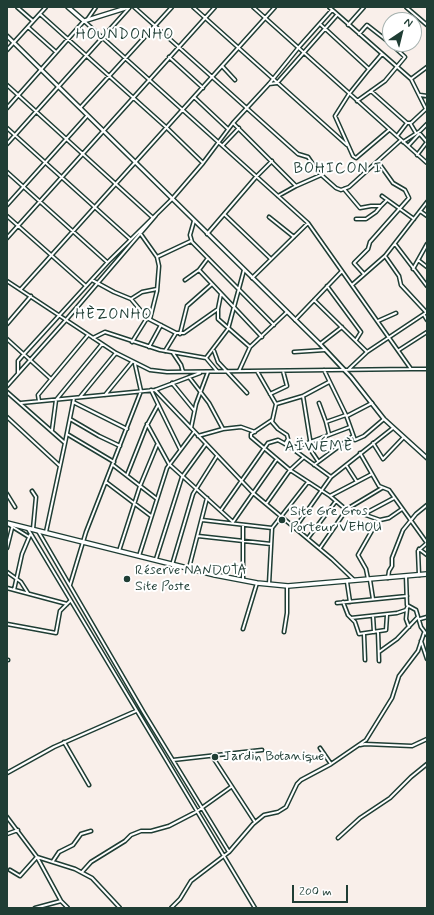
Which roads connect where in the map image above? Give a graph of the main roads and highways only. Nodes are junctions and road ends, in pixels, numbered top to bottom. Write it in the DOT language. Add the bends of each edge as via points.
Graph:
graph roads {
  1 [pos="68,7"];
  2 [pos="129,7"];
  3 [pos="7,523"];
  4 [pos="427,574"];
  1 -- 2 [label="main road" via="85,20"];
  3 -- 4 [label="main road" via="172,565 257,583 287,586"];
}
